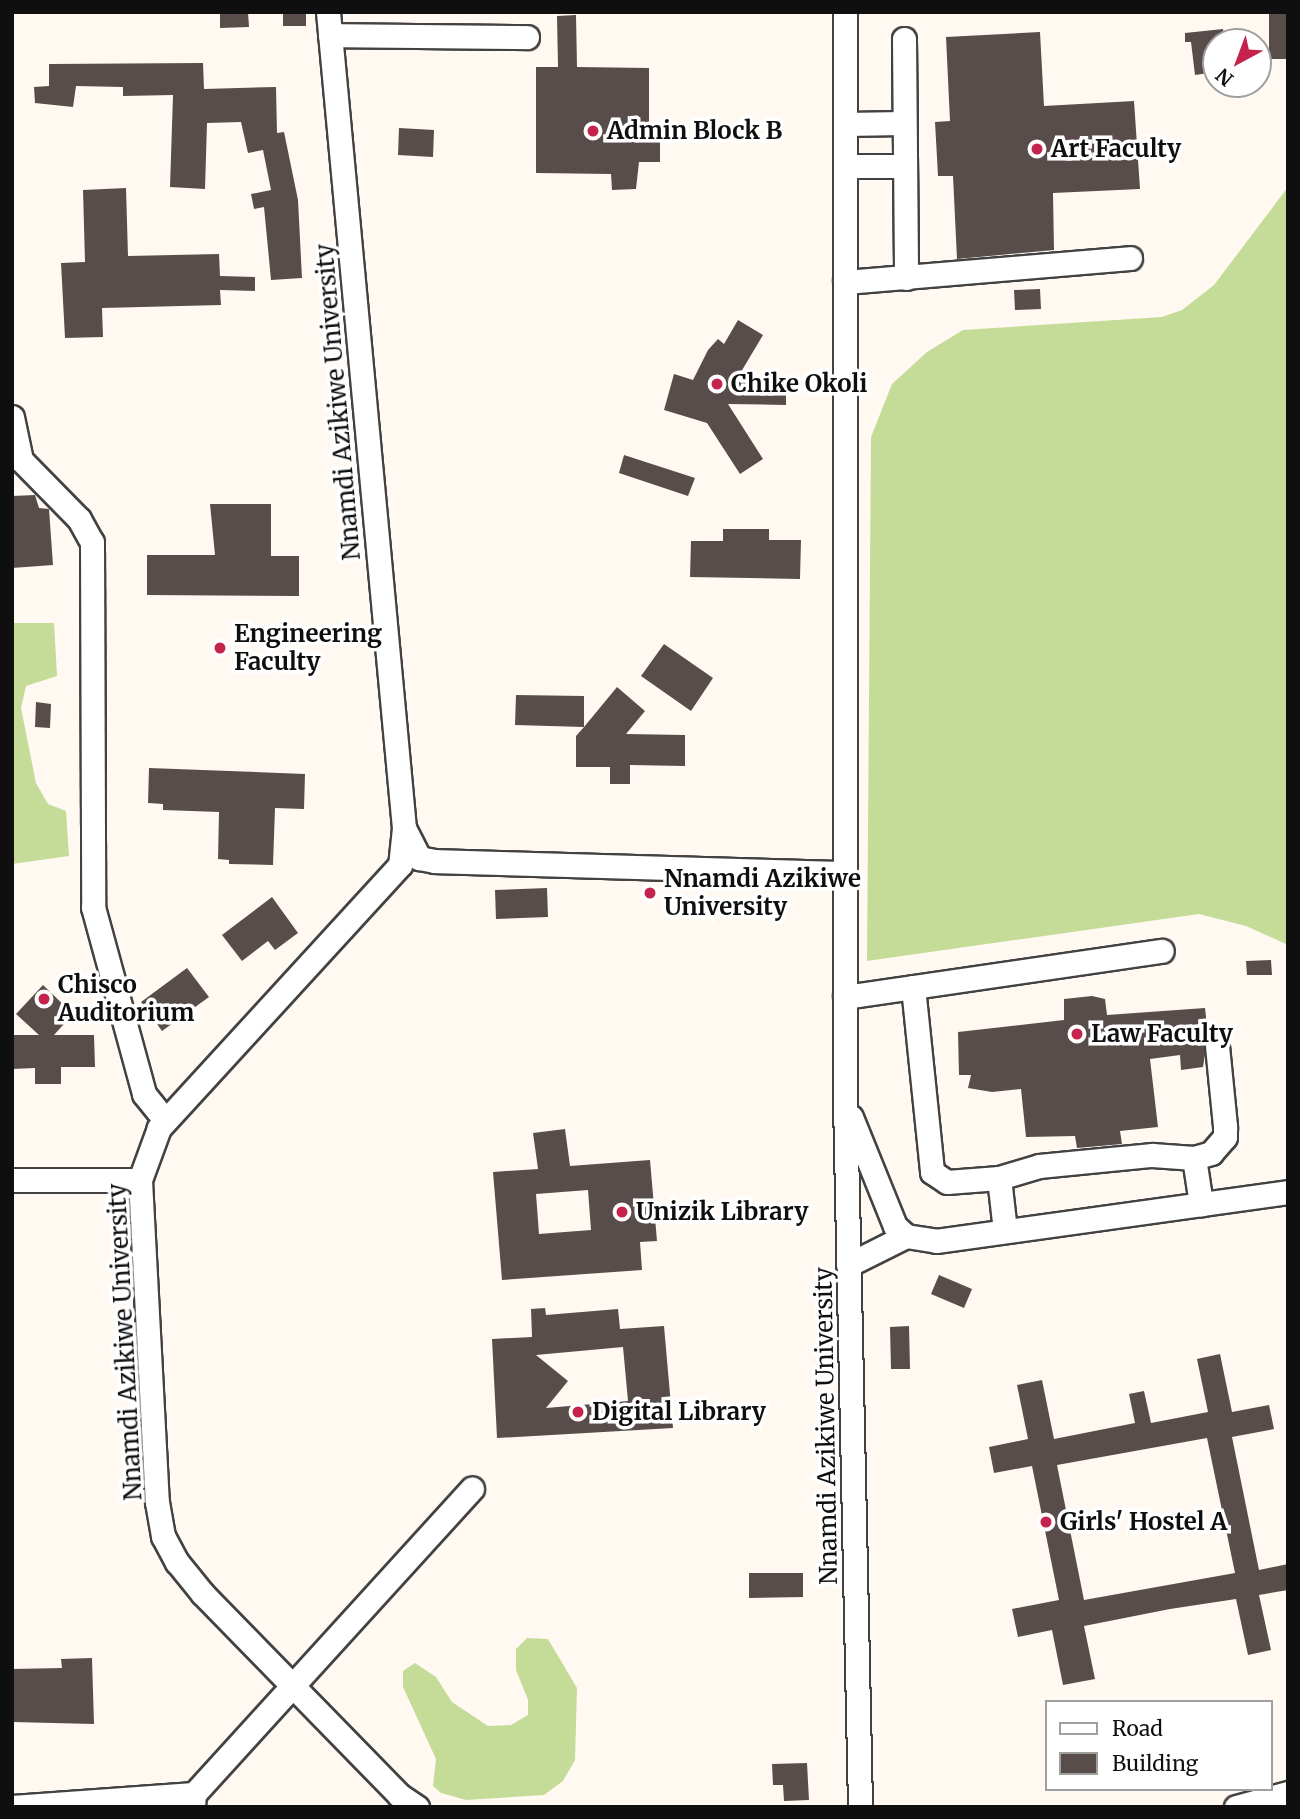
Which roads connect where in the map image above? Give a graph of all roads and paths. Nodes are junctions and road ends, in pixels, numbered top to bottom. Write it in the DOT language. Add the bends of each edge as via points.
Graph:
graph roads {
  1 [pos="845,12"];
  2 [pos="329,24"];
  3 [pos="527,37"];
  4 [pos="904,39"];
  5 [pos="903,123"];
  6 [pos="845,124"];
  7 [pos="845,166"];
  8 [pos="904,166"];
  9 [pos="1130,258"];
  10 [pos="906,278"];
  11 [pos="845,282"];
  12 [pos="12,417"];
  13 [pos="410,861"];
  14 [pos="845,873"];
  15 [pos="1162,951"];
  16 [pos="913,987"];
  17 [pos="845,997"];
  18 [pos="1217,1046"];
  19 [pos="845,1101"];
  20 [pos="166,1120"];
  21 [pos="1194,1158"];
  22 [pos="999,1178"];
  23 [pos="12,1180"];
  24 [pos="140,1180"];
  25 [pos="1288,1192"];
  26 [pos="1200,1204"];
  27 [pos="1005,1231"];
  28 [pos="906,1236"];
  29 [pos="848,1265"];
  30 [pos="472,1488"];
  31 [pos="290,1685"];
  32 [pos="1288,1793"];
  33 [pos="194,1800"];
  34 [pos="12,1807"];
  35 [pos="417,1807"];
  36 [pos="860,1807"];
  37 [pos="1236,1807"];
  1 -- 6 [label="street, Nnamdi Azikiwe University"];
  2 -- 3 [label="street"];
  2 -- 13 [label="street, Nnamdi Azikiwe University"];
  4 -- 5 [label="street"];
  5 -- 6 [label="street"];
  5 -- 8 [label="street"];
  6 -- 7 [label="street, Nnamdi Azikiwe University"];
  7 -- 8 [label="street"];
  7 -- 11 [label="street, Nnamdi Azikiwe University"];
  8 -- 10 [label="street"];
  9 -- 10 [label="street"];
  10 -- 11 [label="street"];
  11 -- 14 [label="street, Nnamdi Azikiwe University"];
  12 -- 20 [label="street" via="21,460 79,519 92,542 93,907 144,1094"];
  13 -- 14 [label="street"];
  13 -- 20 [label="street, Nnamdi Azikiwe University"];
  14 -- 17 [label="street, Nnamdi Azikiwe University"];
  15 -- 16 [label="street"];
  16 -- 17 [label="street"];
  16 -- 22 [label="street" via="932,1171 947,1182"];
  17 -- 19 [label="street, Nnamdi Azikiwe University"];
  18 -- 21 [label="street" via="1225,1137 1211,1153"];
  19 -- 28 [label="street" via="895,1226"];
  19 -- 29 [label="street, Nnamdi Azikiwe University"];
  20 -- 24 [label="street, Nnamdi Azikiwe University" via="151,1145"];
  21 -- 22 [label="street" via="1152,1155 1039,1166"];
  21 -- 26 [label="street"];
  22 -- 27 [label="street"];
  23 -- 24 [label="street"];
  24 -- 31 [label="street, Nnamdi Azikiwe University" via="157,1502 163,1535 202,1593"];
  25 -- 26 [label="street"];
  26 -- 27 [label="street"];
  27 -- 28 [label="street" via="936,1241"];
  28 -- 29 [label="street"];
  29 -- 36 [label="street, Nnamdi Azikiwe University"];
  30 -- 31 [label="street"];
  31 -- 33 [label="street"];
  31 -- 35 [label="street, Nnamdi Azikiwe University"];
  32 -- 37 [label="street"];
  33 -- 34 [label="street"];
}
